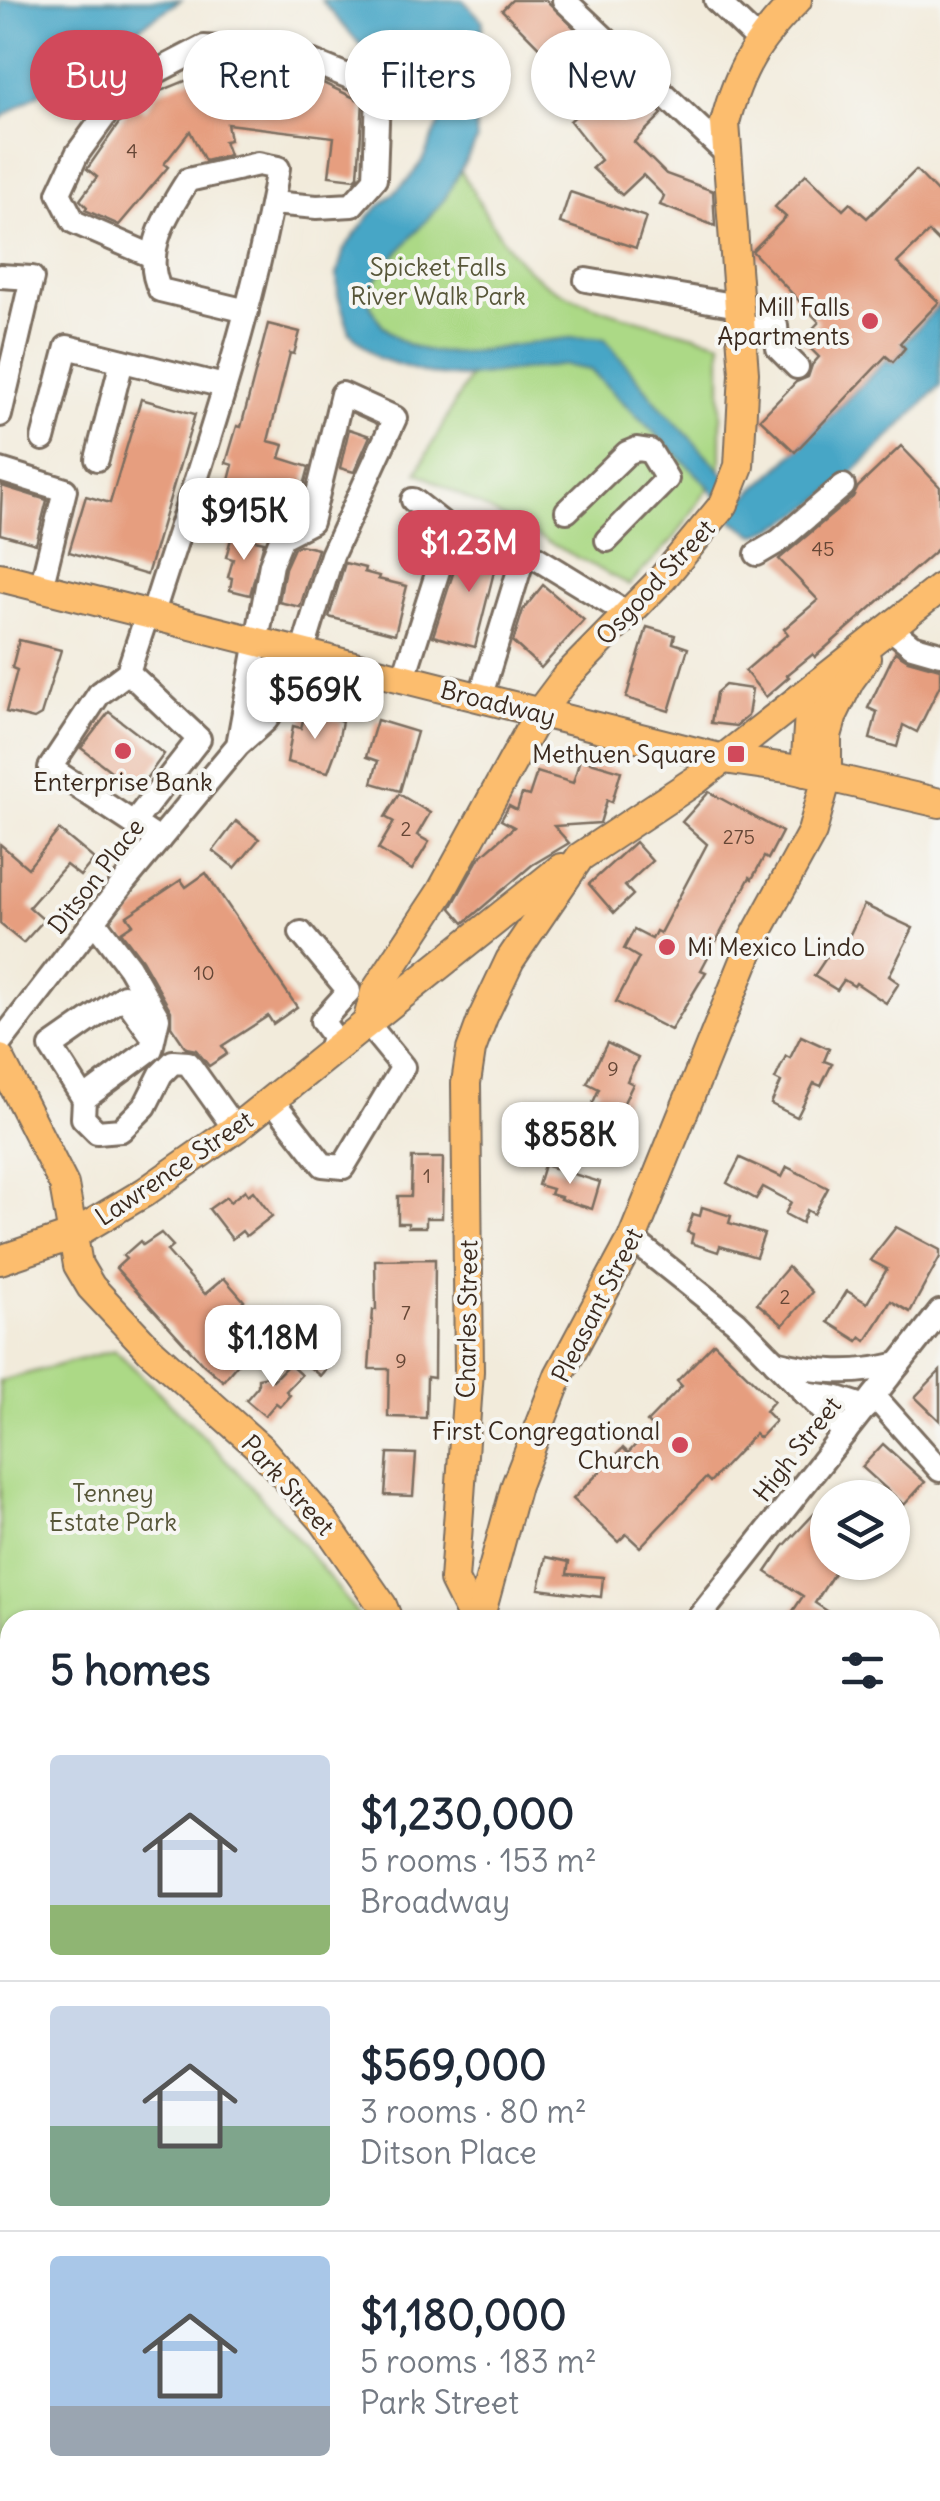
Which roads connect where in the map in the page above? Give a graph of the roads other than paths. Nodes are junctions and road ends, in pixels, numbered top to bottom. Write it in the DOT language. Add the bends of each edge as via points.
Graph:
graph roads {
  1 [pos="564,0"];
  2 [pos="716,0"];
  3 [pos="798,0"];
  4 [pos="760,42"];
  5 [pos="728,155"];
  6 [pos="272,202"];
  7 [pos="152,265"];
  8 [pos="0,276"];
  9 [pos="586,280"];
  10 [pos="740,317"];
  11 [pos="245,319"];
  12 [pos="122,361"];
  13 [pos="797,367"];
  14 [pos="224,386"];
  15 [pos="0,415"];
  16 [pos="42,439"];
  17 [pos="97,459"];
  18 [pos="323,468"];
  19 [pos="0,470"];
  20 [pos="364,480"];
  21 [pos="843,486"];
  22 [pos="412,500"];
  23 [pos="567,512"];
  24 [pos="607,540"];
  25 [pos="756,554"];
  26 [pos="0,577"];
  27 [pos="41,588"];
  28 [pos="940,588"];
  29 [pos="628,614"];
  30 [pos="150,615"];
  31 [pos="887,632"];
  32 [pos="256,641"];
  33 [pos="940,654"];
  34 [pos="303,655"];
  35 [pos="128,672"];
  36 [pos="403,680"];
  37 [pos="820,685"];
  38 [pos="480,698"];
  39 [pos="539,712"];
  40 [pos="654,742"];
  41 [pos="238,745"];
  42 [pos="724,759"];
  43 [pos="816,774"];
  44 [pos="670,800"];
  45 [pos="940,804"];
  46 [pos="135,821"];
  47 [pos="159,840"];
  48 [pos="580,857"];
  49 [pos="94,921"];
  50 [pos="301,933"];
  51 [pos="367,1023"];
  52 [pos="153,1037"];
  53 [pos="0,1043"];
  54 [pos="330,1053"];
  55 [pos="0,1059"];
  56 [pos="84,1099"];
  57 [pos="272,1100"];
  58 [pos="235,1128"];
  59 [pos="70,1236"];
  60 [pos="632,1240"];
  61 [pos="0,1260"];
  62 [pos="940,1312"];
  63 [pos="775,1362"];
  64 [pos="899,1364"];
  65 [pos="870,1402"];
  66 [pos="798,1403"];
  67 [pos="844,1434"];
  68 [pos="940,1470"];
  69 [pos="384,1610"];
  70 [pos="471,1610"];
  71 [pos="480,1610"];
  72 [pos="699,1610"];
  1 -- 5 [label="street"];
  2 -- 4 [label="street"];
  3 -- 4 [label="main road, Osgood Street"];
  4 -- 5 [label="main road, Osgood Street" via="733,92 725,123"];
  5 -- 10 [label="main road, Osgood Street"];
  6 -- 7 [label="street" via="278,168 258,164 188,180 168,211"];
  6 -- 7 [label="street" via="352,205 374,180 378,94 313,62 204,47 125,88 77,154 59,193 74,222"];
  6 -- 11 [label="street"];
  7 -- 11 [label="street" via="160,290"];
  8 -- 15 [label="street" via="32,278"];
  9 -- 10 [label="street"];
  10 -- 13 [label="street" via="776,326 778,348"];
  10 -- 29 [label="main road, Osgood Street" via="743,440 736,479 712,522"];
  11 -- 14 [label="street"];
  12 -- 14 [label="street"];
  12 -- 16 [label="street" via="67,346"];
  12 -- 17 [label="street"];
  14 -- 30 [label="street"];
  18 -- 20 [label="street"];
  18 -- 20 [label="street, Ditson Place" via="342,394 395,418"];
  18 -- 32 [label="street, Ditson Place" via="311,522 282,538 271,564"];
  19 -- 27 [label="street" via="66,490"];
  20 -- 34 [label="street, Ditson Place" via="332,555"];
  21 -- 25 [label="street"];
  22 -- 36 [label="street" via="451,530"];
  23 -- 24 [label="street" via="627,453 650,451 666,479"];
  26 -- 27 [label="main road, Broadway"];
  27 -- 30 [label="main road, Broadway"];
  28 -- 31 [label="main road"];
  29 -- 38 [label="street" via="525,551"];
  29 -- 39 [label="main road, Osgood Street"];
  30 -- 32 [label="main road, Broadway"];
  30 -- 35 [label="street"];
  31 -- 33 [label="street"];
  31 -- 37 [label="main road, Charles Street"];
  31 -- 43 [label="main road" via="850,680"];
  32 -- 34 [label="main road, Broadway"];
  32 -- 41 [label="street, Ditson Place"];
  34 -- 36 [label="main road, Broadway"];
  34 -- 41 [label="street, Ditson Place" via="275,707"];
  35 -- 46 [label="street" via="198,739"];
  35 -- 46 [label="street" via="100,694 50,768"];
  36 -- 38 [label="main road, Broadway"];
  37 -- 42 [label="main road, Charles Street"];
  37 -- 43 [label="main road" via="810,713"];
  38 -- 39 [label="main road, Broadway"];
  39 -- 40 [label="main road, Broadway"];
  39 -- 51 [label="main road, Osgood Street" via="440,892 376,992"];
  40 -- 42 [label="main road, Broadway"];
  40 -- 44 [label="main road" via="665,754"];
  41 -- 47 [label="street, Ditson Place"];
  42 -- 43 [label="main road, Broadway"];
  42 -- 44 [label="main road, Charles Street"];
  43 -- 45 [label="main road, Broadway"];
  43 -- 60 [label="main road, Pleasant Street" via="812,832 754,938"];
  44 -- 48 [label="main road, Charles Street"];
  46 -- 47 [label="street"];
  47 -- 49 [label="street, Ditson Place"];
  48 -- 51 [label="main road"];
  48 -- 70 [label="main road, Charles Street" via="510,960 471,1050 466,1082 469,1371 454,1580"];
  49 -- 52 [label="street" via="158,1018"];
  49 -- 53 [label="street, Ditson Place"];
  50 -- 54 [label="street" via="349,991 322,1021 333,1036"];
  51 -- 54 [label="main road, Osgood Street"];
  51 -- 57 [label="street" via="403,1067 344,1167 323,1164"];
  52 -- 56 [label="street" via="151,1049"];
  52 -- 56 [label="street" via="124,996 51,1047"];
  54 -- 57 [label="main road, Lawrence Street"];
  55 -- 59 [label="main road, Park Street" via="64,1186"];
  56 -- 58 [label="street" via="83,1118 98,1132 121,1130 173,1062 188,1064"];
  57 -- 58 [label="main road, Lawrence Street"];
  58 -- 59 [label="main road, Lawrence Street"];
  59 -- 61 [label="main road, Lawrence Street"];
  59 -- 69 [label="main road, Park Street" via="91,1287 261,1450 322,1520"];
  60 -- 63 [label="street" via="736,1322"];
  60 -- 71 [label="main road, Pleasant Street" via="559,1375 516,1484"];
  62 -- 64 [label="street, High Street"];
  63 -- 64 [label="street" via="848,1374"];
  63 -- 66 [label="street"];
  64 -- 65 [label="street, High Street"];
  65 -- 66 [label="street"];
  65 -- 67 [label="street, High Street"];
  65 -- 68 [label="street"];
  66 -- 67 [label="street"];
  67 -- 72 [label="street, High Street"];
}
